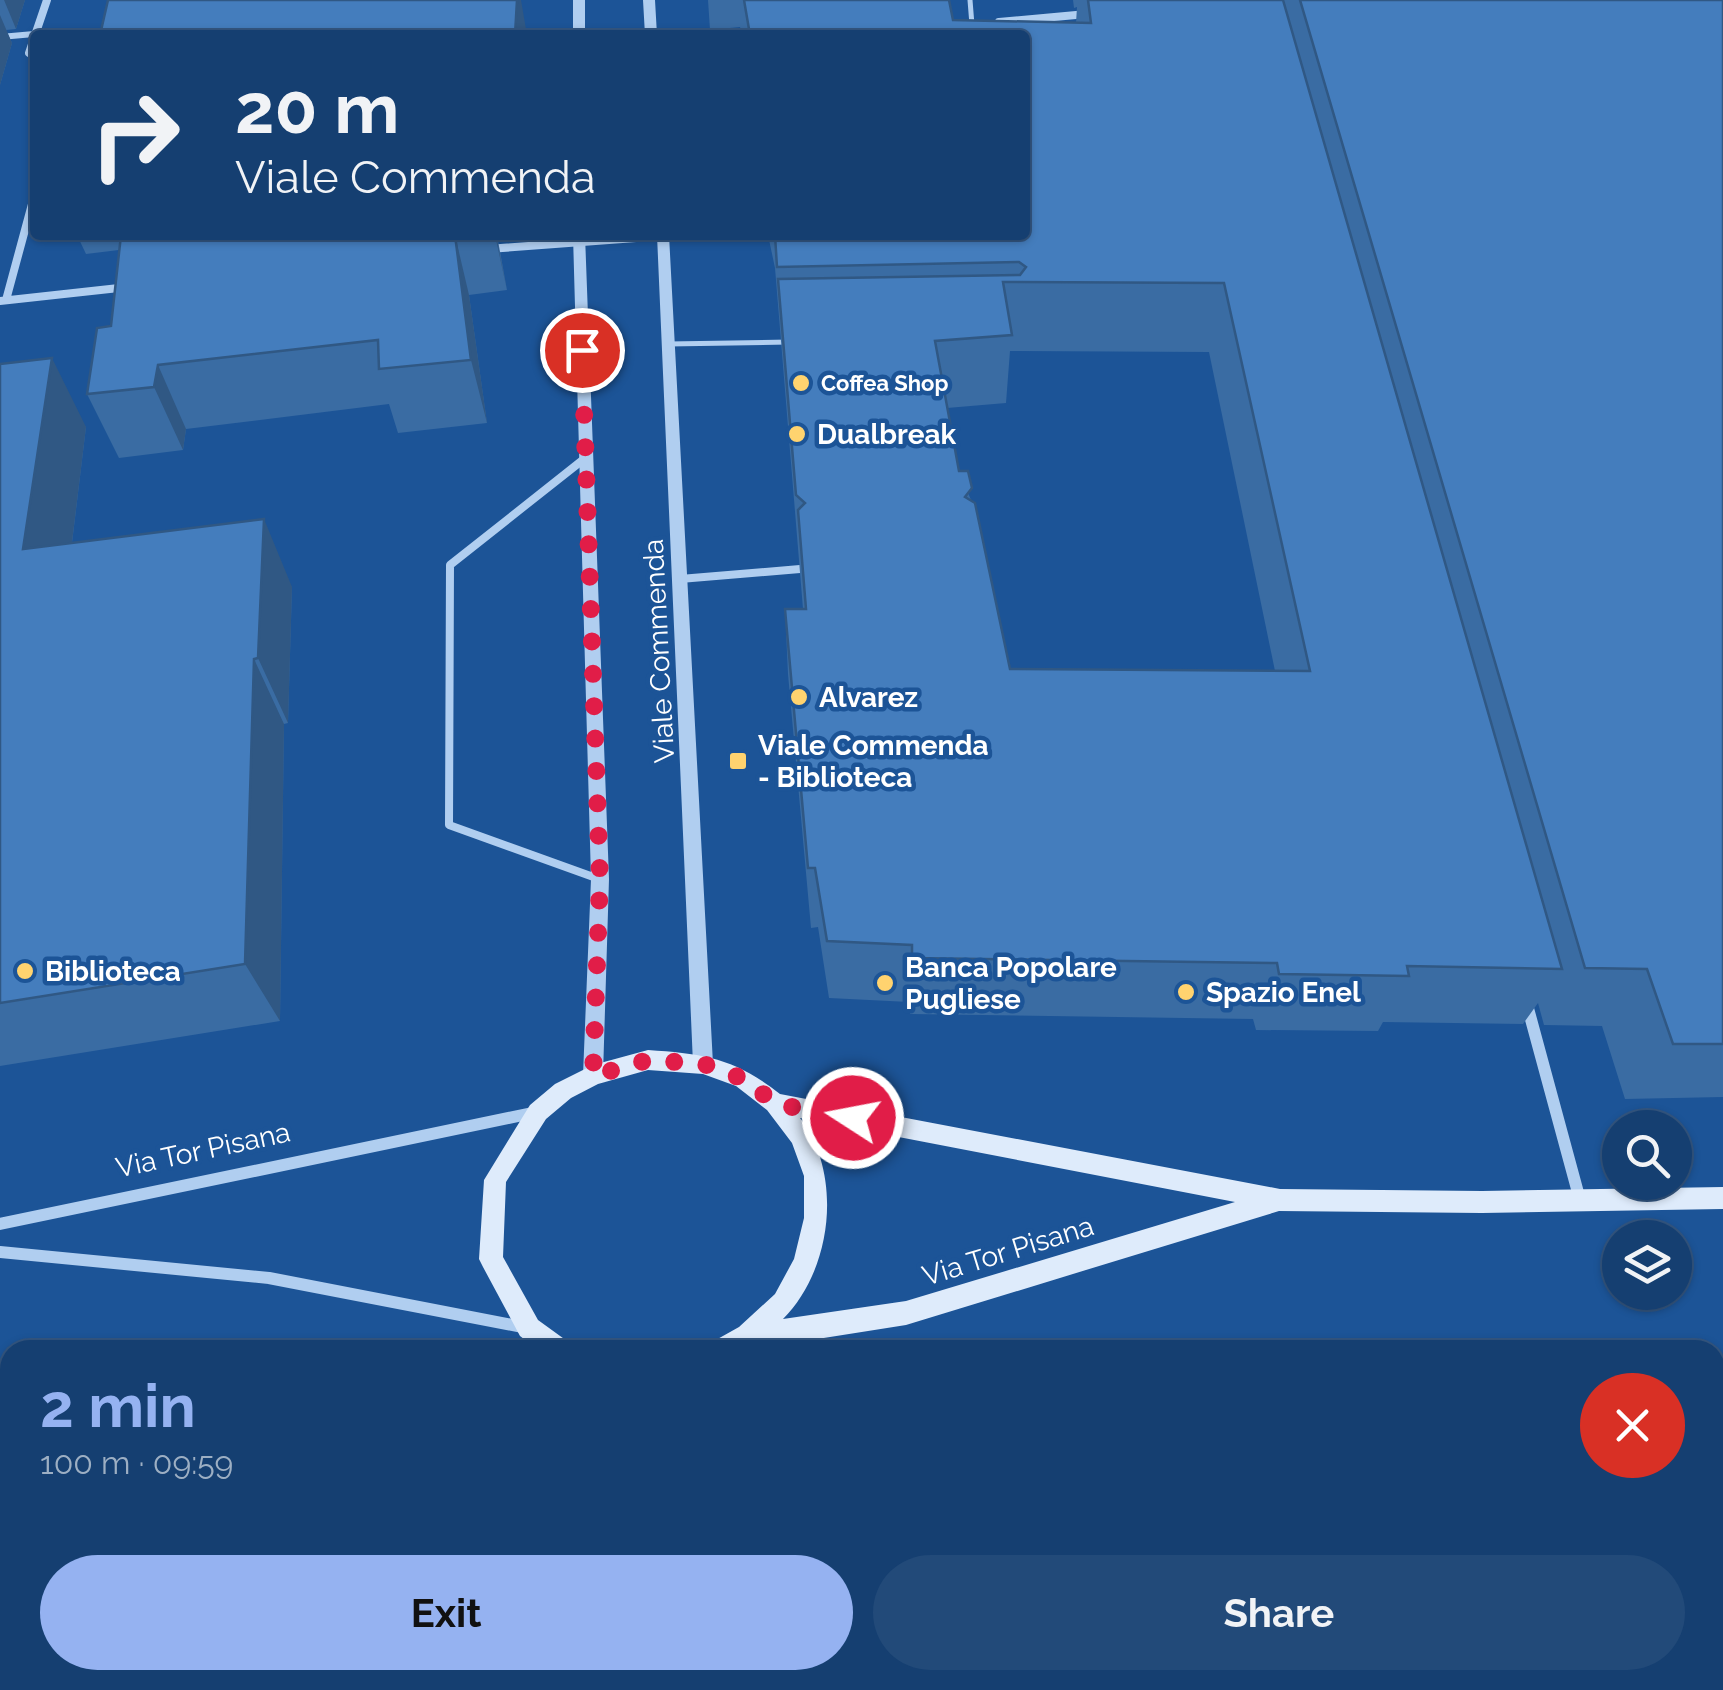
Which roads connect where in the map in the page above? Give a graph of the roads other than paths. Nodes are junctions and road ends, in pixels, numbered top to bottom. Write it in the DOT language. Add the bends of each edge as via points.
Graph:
graph roads {
  1 [pos="47,0"];
  2 [pos="578,0"];
  3 [pos="649,0"];
  4 [pos="970,0"];
  5 [pos="1090,14"];
  6 [pos="972,25"];
  7 [pos="952,27"];
  8 [pos="36,30"];
  9 [pos="579,30"];
  10 [pos="651,30"];
  11 [pos="30,34"];
  12 [pos="0,36"];
  13 [pos="30,210"];
  14 [pos="563,240"];
  15 [pos="579,240"];
  16 [pos="663,240"];
  17 [pos="473,251"];
  18 [pos="142,286"];
  19 [pos="3,301"];
  20 [pos="802,341"];
  21 [pos="668,344"];
  22 [pos="584,459"];
  23 [pos="800,569"];
  24 [pos="680,579"];
  25 [pos="600,879"];
  26 [pos="1522,982"];
  27 [pos="704,1064"];
  28 [pos="593,1076"];
  29 [pos="776,1104"];
  30 [pos="538,1112"];
  31 [pos="1723,1198"];
  32 [pos="1280,1200"];
  33 [pos="1580,1200"];
  34 [pos="0,1224"];
  35 [pos="0,1252"];
  36 [pos="528,1328"];
  37 [pos="748,1336"];
  38 [pos="544,1340"];
  39 [pos="741,1340"];
  1 -- 8 [label="street"];
  2 -- 9 [label="street"];
  3 -- 10 [label="street"];
  4 -- 6 [label="lane"];
  5 -- 6 [label="street"];
  6 -- 7 [label="street"];
  11 -- 12 [label="street"];
  13 -- 19 [label="street"];
  14 -- 17 [label="street"];
  15 -- 22 [label="street"];
  16 -- 21 [label="street, Viale Commenda"];
  18 -- 19 [label="street"];
  20 -- 21 [label="lane"];
  21 -- 24 [label="street, Viale Commenda"];
  22 -- 25 [label="street"];
  22 -- 25 [label="lane" via="450,565 449,825"];
  23 -- 24 [label="lane"];
  24 -- 27 [label="street, Viale Commenda"];
  25 -- 28 [label="street"];
  26 -- 33 [label="street"];
  27 -- 28 [label="main road, Via Tor Pisana" via="648,1060"];
  27 -- 29 [label="main road, Via Tor Pisana" via="744,1079"];
  28 -- 30 [label="main road, Via Tor Pisana"];
  29 -- 32 [label="main road, Via Tor Pisana"];
  29 -- 37 [label="main road, Via Tor Pisana" via="800,1137 815,1176 816,1218 805,1262 782,1302"];
  30 -- 34 [label="street, Via Tor Pisana"];
  30 -- 36 [label="main road, Via Tor Pisana" via="494,1180 491,1259"];
  31 -- 33 [label="main road, Via Tor Pisana"];
  32 -- 33 [label="main road, Via Tor Pisana"];
  32 -- 37 [label="main road, Via Tor Pisana" via="906,1313"];
  35 -- 36 [label="street, Via Tor Pisana" via="269,1278"];
  36 -- 38 [label="main road, Via Tor Pisana"];
  37 -- 39 [label="main road, Via Tor Pisana"];
}
